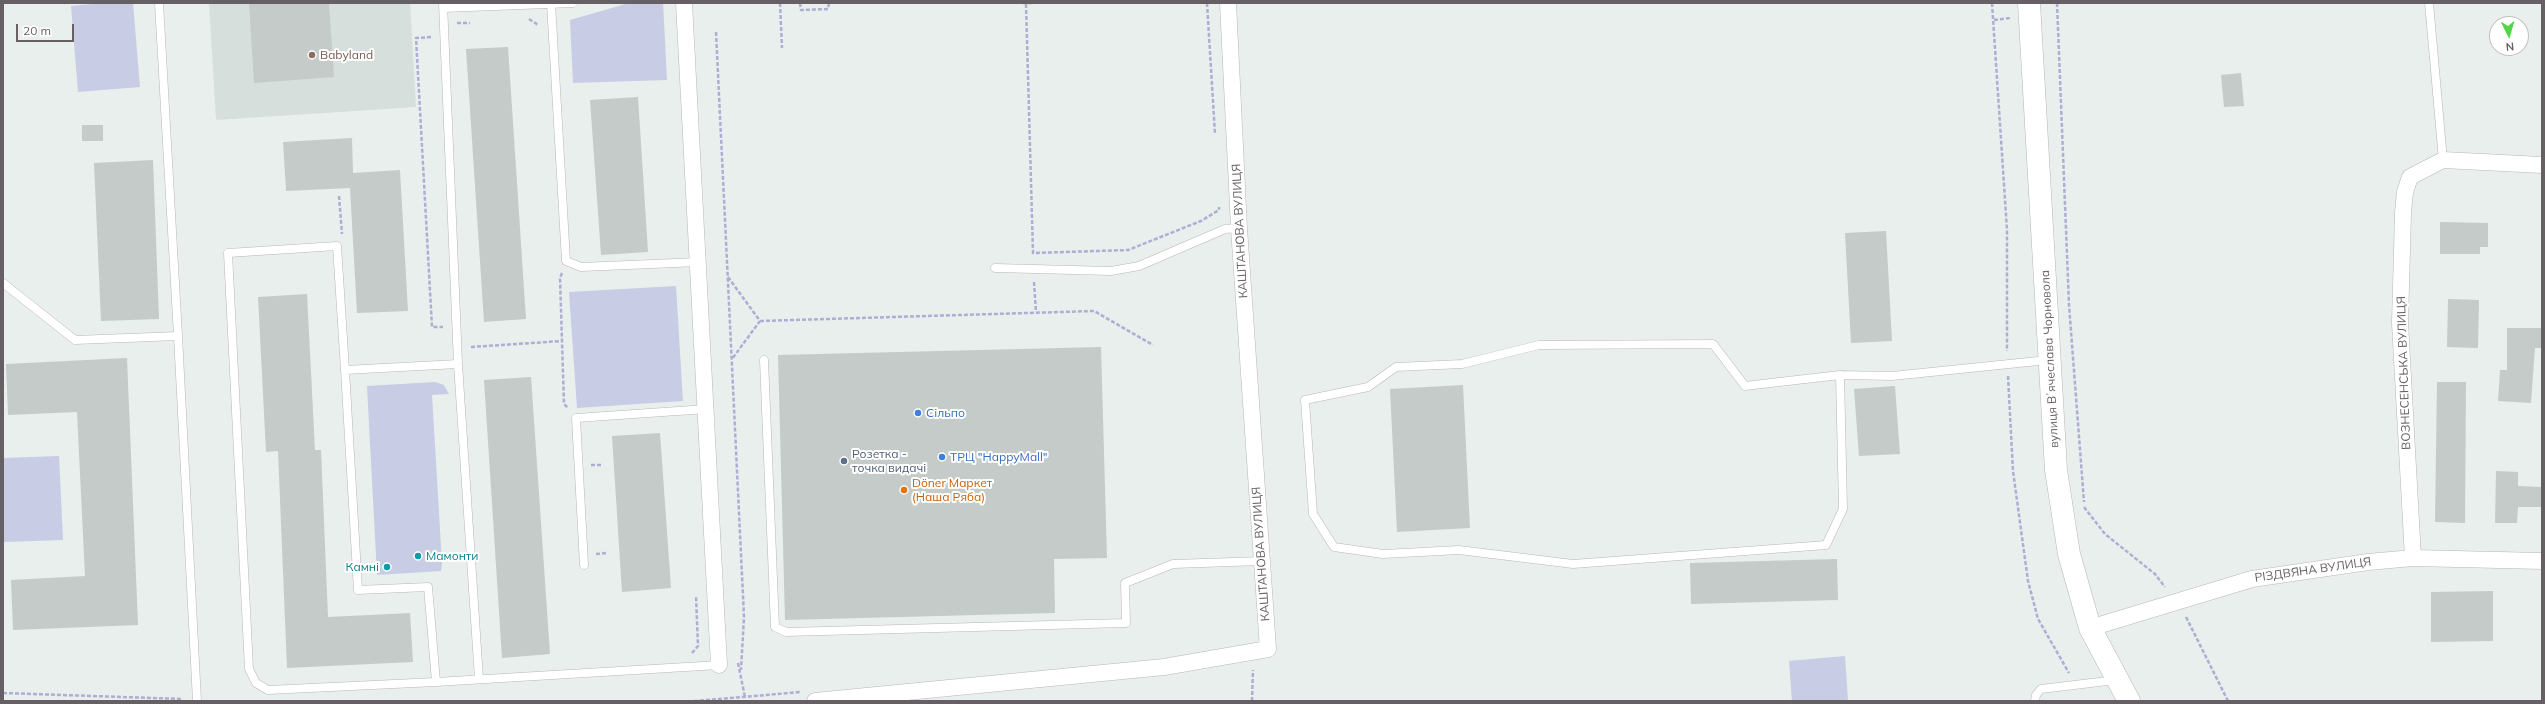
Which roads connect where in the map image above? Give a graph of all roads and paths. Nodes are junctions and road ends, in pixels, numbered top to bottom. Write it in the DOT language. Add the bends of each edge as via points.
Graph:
graph roads {
  1 [pos="159,3"];
  2 [pos="573,3"];
  3 [pos="684,3"];
  4 [pos="780,3"];
  5 [pos="800,3"];
  6 [pos="829,3"];
  7 [pos="1022,3"];
  8 [pos="1032,3"];
  9 [pos="1207,3"];
  10 [pos="1228,3"];
  11 [pos="1992,3"];
  12 [pos="2057,3"];
  13 [pos="2430,3"];
  14 [pos="551,4"];
  15 [pos="1026,4"];
  16 [pos="443,6"];
  17 [pos="2024,10"];
  18 [pos="521,20"];
  19 [pos="1994,20"];
  20 [pos="476,22"];
  21 [pos="430,31"];
  22 [pos="540,31"];
  23 [pos="716,32"];
  24 [pos="445,37"];
  25 [pos="431,38"];
  26 [pos="782,48"];
  27 [pos="1215,138"];
  28 [pos="2443,160"];
  29 [pos="2542,165"];
  30 [pos="339,196"];
  31 [pos="1218,202"];
  32 [pos="1239,228"];
  33 [pos="342,242"];
  34 [pos="566,262"];
  35 [pos="699,262"];
  36 [pos="995,268"];
  37 [pos="727,277"];
  38 [pos="3,283"];
  39 [pos="760,321"];
  40 [pos="447,326"];
  41 [pos="178,336"];
  42 [pos="562,341"];
  43 [pos="1153,345"];
  44 [pos="458,347"];
  45 [pos="732,360"];
  46 [pos="764,360"];
  47 [pos="2049,360"];
  48 [pos="458,364"];
  49 [pos="2007,365"];
  50 [pos="345,370"];
  51 [pos="1840,375"];
  52 [pos="707,409"];
  53 [pos="576,418"];
  54 [pos="591,465"];
  55 [pos="602,465"];
  56 [pos="2412,558"];
  57 [pos="1262,560"];
  58 [pos="2542,561"];
  59 [pos="584,565"];
  60 [pos="2177,601"];
  61 [pos="2090,628"];
  62 [pos="1256,651"];
  63 [pos="720,664"];
  64 [pos="741,670"];
  65 [pos="479,679"];
  66 [pos="2117,680"];
  67 [pos="436,682"];
  68 [pos="2075,685"];
  69 [pos="3,694"];
  70 [pos="186,700"];
  71 [pos="197,701"];
  72 [pos="815,701"];
  73 [pos="1252,701"];
  74 [pos="2035,701"];
  75 [pos="2128,701"];
  76 [pos="2228,701"];
  1 -- 41 [label="lane"];
  2 -- 14 [label="lane"];
  3 -- 35 [label="street"];
  4 -- 26 [label="path"];
  5 -- 6 [label="path" via="802,10 828,9"];
  7 -- 15 [label="path"];
  8 -- 15 [label="path"];
  9 -- 27 [label="path"];
  10 -- 32 [label="street, КАШТАНОВА ВУЛИЦЯ"];
  11 -- 19 [label="path"];
  12 -- 60 [label="path" via="2069,304 2084,507 2105,534 2155,574"];
  13 -- 28 [label="lane"];
  14 -- 16 [label="lane"];
  14 -- 34 [label="lane"];
  15 -- 31 [label="path" via="1033,253 1128,250 1201,221 1219,210"];
  16 -- 24 [label="lane"];
  17 -- 19 [label="path"];
  17 -- 47 [label="main road, вулиця Вʼячеслава Чорновола"];
  18 -- 22 [label="path" via="528,19 538,25"];
  19 -- 49 [label="path" via="2007,230"];
  20 -- 24 [label="path" via="454,24 455,36"];
  21 -- 25 [label="path"];
  23 -- 37 [label="path"];
  24 -- 25 [label="path"];
  24 -- 44 [label="lane"];
  25 -- 40 [label="path" via="416,38 432,327"];
  28 -- 29 [label="street"];
  28 -- 56 [label="street, ВОЗНЕСЕНСЬКА ВУЛИЦЯ" via="2410,177 2405,192 2403,213 2400,323"];
  30 -- 33 [label="path"];
  32 -- 36 [label="lane" via="1225,229 1139,266 1111,271"];
  32 -- 57 [label="street, КАШТАНОВА ВУЛИЦЯ"];
  34 -- 35 [label="lane" via="581,267"];
  34 -- 42 [label="path" via="560,278"];
  35 -- 52 [label="street"];
  37 -- 39 [label="path"];
  37 -- 45 [label="path"];
  38 -- 41 [label="lane" via="75,340"];
  39 -- 43 [label="path" via="1094,311"];
  39 -- 45 [label="path"];
  41 -- 71 [label="lane"];
  42 -- 44 [label="path"];
  42 -- 53 [label="path" via="564,404"];
  44 -- 48 [label="lane"];
  45 -- 64 [label="path" via="744,617"];
  46 -- 57 [label="lane" via="775,626 786,632 1126,624 1125,583 1173,564"];
  47 -- 49 [label="lane"];
  47 -- 61 [label="main road, вулиця Вʼячеслава Чорновола" via="2056,470 2069,554"];
  48 -- 50 [label="lane"];
  48 -- 65 [label="lane"];
  49 -- 51 [label="lane" via="1892,376"];
  49 -- 68 [label="path" via="2013,471 2028,581 2038,619 2060,654"];
  50 -- 67 [label="lane" via="358,590 428,587"];
  50 -- 67 [label="lane" via="337,246 228,253 249,669 256,683 268,690"];
  51 -- 51 [label="lane" via="1843,509 1826,545 1573,564 1459,550 1383,554 1334,547 1313,514 1305,400 1368,387 1396,367 1462,364 1539,345 1713,344 1745,386"];
  52 -- 53 [label="lane"];
  52 -- 63 [label="street"];
  53 -- 59 [label="lane"];
  54 -- 55 [label="path"];
  56 -- 58 [label="street, РІЗДВЯНА ВУЛИЦЯ"];
  56 -- 60 [label="street, РІЗДВЯНА ВУЛИЦЯ" via="2252,578"];
  57 -- 62 [label="street, КАШТАНОВА ВУЛИЦЯ" via="1268,649"];
  60 -- 61 [label="street, РІЗДВЯНА ВУЛИЦЯ"];
  60 -- 76 [label="path" via="2198,637"];
  61 -- 66 [label="main road, вулиця Вʼячеслава Чорновола"];
  62 -- 72 [label="street" via="1164,667"];
  62 -- 73 [label="path"];
  63 -- 65 [label="lane"];
  65 -- 67 [label="lane"];
  66 -- 68 [label="lane"];
  66 -- 75 [label="main road, вулиця Вʼячеслава Чорновола"];
  68 -- 74 [label="lane" via="2041,689"];
  69 -- 70 [label="path"];
}
